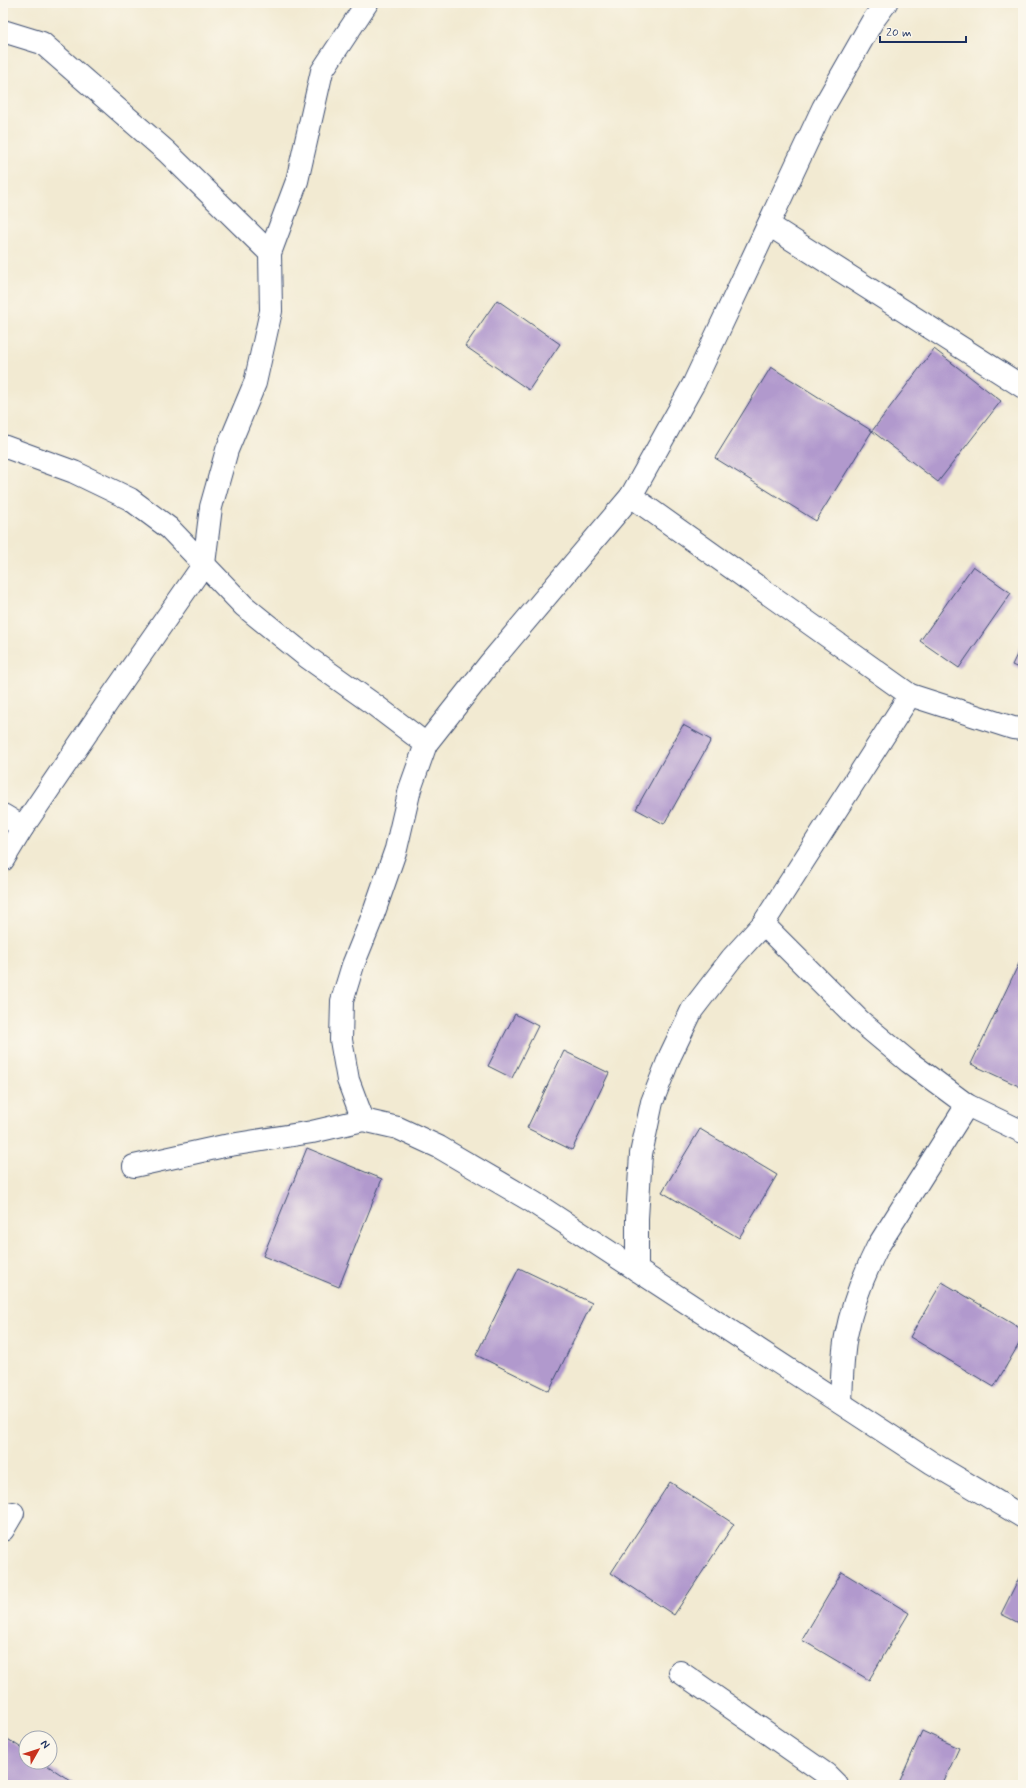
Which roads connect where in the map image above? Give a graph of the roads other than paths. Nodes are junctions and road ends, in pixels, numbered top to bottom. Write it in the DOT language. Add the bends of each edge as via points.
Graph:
graph roads {
  1 [pos="367,3"];
  2 [pos="886,3"];
  3 [pos="3,31"];
  4 [pos="769,225"];
  5 [pos="270,253"];
  6 [pos="1023,387"];
  7 [pos="3,446"];
  8 [pos="631,496"];
  9 [pos="204,564"];
  10 [pos="910,695"];
  11 [pos="1023,729"];
  12 [pos="426,744"];
  13 [pos="3,816"];
  14 [pos="23,827"];
  15 [pos="3,860"];
  16 [pos="763,924"];
  17 [pos="967,1105"];
  18 [pos="364,1120"];
  19 [pos="1023,1132"];
  20 [pos="134,1166"];
  21 [pos="637,1270"];
  22 [pos="841,1403"];
  23 [pos="1023,1517"];
  24 [pos="680,1672"];
  25 [pos="837,1785"];
  1 -- 5 [label="street" via="322,71 297,181"];
  2 -- 4 [label="street" via="872,22 823,108"];
  3 -- 5 [label="street" via="42,43 167,152"];
  4 -- 6 [label="street"];
  4 -- 8 [label="street" via="694,383"];
  5 -- 9 [label="street" via="271,311 255,383 227,450 211,506"];
  7 -- 9 [label="street" via="74,472 130,499 169,528"];
  8 -- 10 [label="street"];
  8 -- 12 [label="street" via="490,663"];
  9 -- 12 [label="street" via="244,606 301,652"];
  9 -- 14 [label="street"];
  10 -- 11 [label="street"];
  10 -- 16 [label="street"];
  12 -- 18 [label="street" via="410,788 396,849 342,1001 340,1040 348,1080"];
  13 -- 14 [label="street"];
  14 -- 15 [label="street"];
  16 -- 17 [label="street" via="860,1022"];
  16 -- 21 [label="street" via="732,958 692,1010 652,1102 641,1154"];
  17 -- 19 [label="street"];
  17 -- 22 [label="street" via="868,1266 852,1310 846,1337"];
  18 -- 20 [label="street"];
  18 -- 21 [label="street" via="398,1128 439,1147 534,1202"];
  21 -- 22 [label="street"];
  22 -- 23 [label="street" via="932,1463"];
  24 -- 25 [label="street" via="826,1774"];
}
